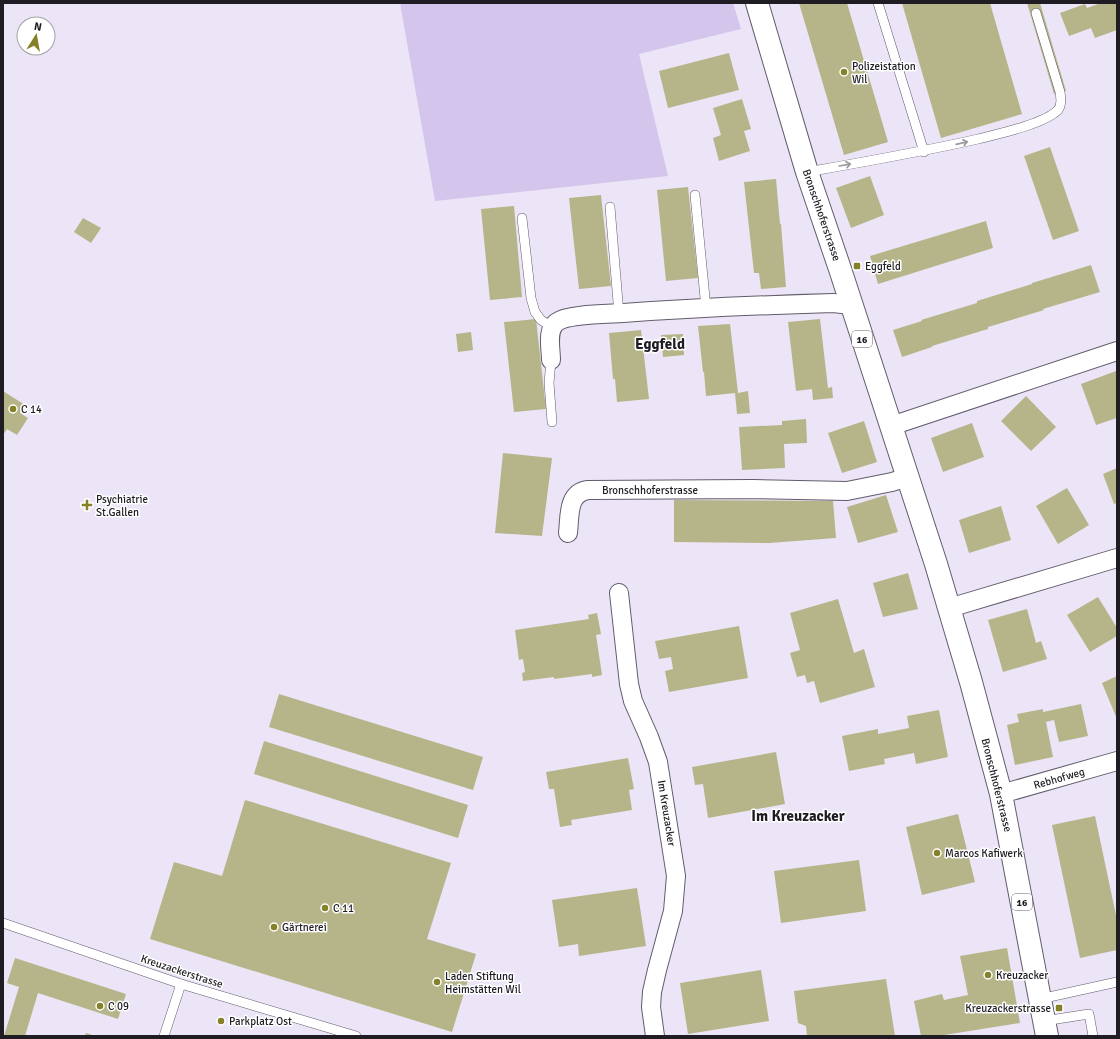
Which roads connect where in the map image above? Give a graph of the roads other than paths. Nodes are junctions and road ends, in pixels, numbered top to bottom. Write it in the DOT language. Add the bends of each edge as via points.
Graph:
graph roads {
  1 [pos="757,3"];
  2 [pos="878,3"];
  3 [pos="1036,13"];
  4 [pos="924,152"];
  5 [pos="807,172"];
  6 [pos="695,195"];
  7 [pos="610,207"];
  8 [pos="522,218"];
  9 [pos="852,305"];
  10 [pos="706,308"];
  11 [pos="619,314"];
  12 [pos="552,327"];
  13 [pos="1117,351"];
  14 [pos="552,360"];
  15 [pos="552,422"];
  16 [pos="891,426"];
  17 [pos="908,477"];
  18 [pos="568,533"];
  19 [pos="1117,558"];
  20 [pos="619,593"];
  21 [pos="950,608"];
  22 [pos="1117,761"];
  23 [pos="1001,794"];
  24 [pos="3,923"];
  25 [pos="1117,982"];
  26 [pos="181,984"];
  27 [pos="1040,999"];
  28 [pos="1046,1028"];
  29 [pos="164,1036"];
  30 [pos="356,1036"];
  31 [pos="655,1036"];
  32 [pos="1093,1036"];
  1 -- 5 [label="main road, Bronschhoferstrasse / 16"];
  2 -- 4 [label="lane"];
  4 -- 3 [label="lane, one-way" via="1013,131 1057,111 1061,105 1060,92"];
  5 -- 4 [label="lane, one-way"];
  5 -- 9 [label="main road, Bronschhoferstrasse / 16"];
  6 -- 10 [label="lane"];
  7 -- 11 [label="lane"];
  8 -- 12 [label="lane" via="531,298 535,312 541,320"];
  9 -- 10 [label="street" via="833,303"];
  9 -- 16 [label="main road, Bronschhoferstrasse / 16"];
  10 -- 11 [label="street"];
  11 -- 12 [label="street" via="563,319"];
  12 -- 14 [label="street"];
  13 -- 16 [label="street"];
  14 -- 15 [label="lane" via="549,382"];
  16 -- 17 [label="main road, Bronschhoferstrasse / 16"];
  17 -- 18 [label="street, Bronschhoferstrasse" via="847,491 580,491 572,501"];
  17 -- 21 [label="main road, Bronschhoferstrasse / 16"];
  19 -- 21 [label="street"];
  20 -- 31 [label="street, Im Kreuzacker" via="628,684 658,762 676,876 674,911 652,992 651,1007"];
  21 -- 23 [label="main road, Bronschhoferstrasse / 16"];
  22 -- 23 [label="street, Rebhofweg"];
  23 -- 27 [label="main road, Bronschhoferstrasse / 16"];
  24 -- 26 [label="lane, Kreuzackerstrasse"];
  25 -- 27 [label="lane"];
  26 -- 29 [label="lane"];
  26 -- 30 [label="lane, Kreuzackerstrasse"];
  27 -- 28 [label="main road, Bronschhoferstrasse / 16"];
  28 -- 32 [label="lane" via="1089,1014"];
}
